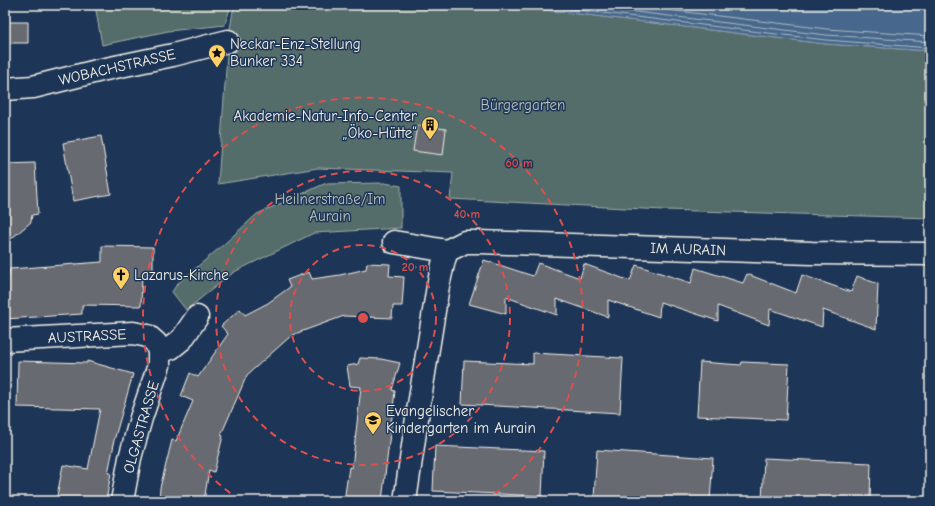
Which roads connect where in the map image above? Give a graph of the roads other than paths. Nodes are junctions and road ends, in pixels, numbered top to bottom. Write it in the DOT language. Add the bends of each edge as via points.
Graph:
graph roads {
  1 [pos="228,41"];
  2 [pos="5,89"];
  3 [pos="394,242"];
  4 [pos="447,251"];
  5 [pos="930,254"];
  6 [pos="197,318"];
  7 [pos="5,340"];
  8 [pos="159,352"];
  9 [pos="122,501"];
  10 [pos="405,501"];
  1 -- 2 [label="street, WOBACHSTRASSE" via="33,87"];
  3 -- 4 [label="street"];
  4 -- 5 [label="street, IM AURAIN" via="465,242 479,242 812,253"];
  4 -- 10 [label="street" via="438,286"];
  6 -- 8 [label="street" via="182,339 171,348"];
  7 -- 8 [label="street, AUSTRASSE" via="133,333 148,336 156,343"];
  8 -- 9 [label="street, OLGASTRASSE" via="159,365 130,458"];
}
